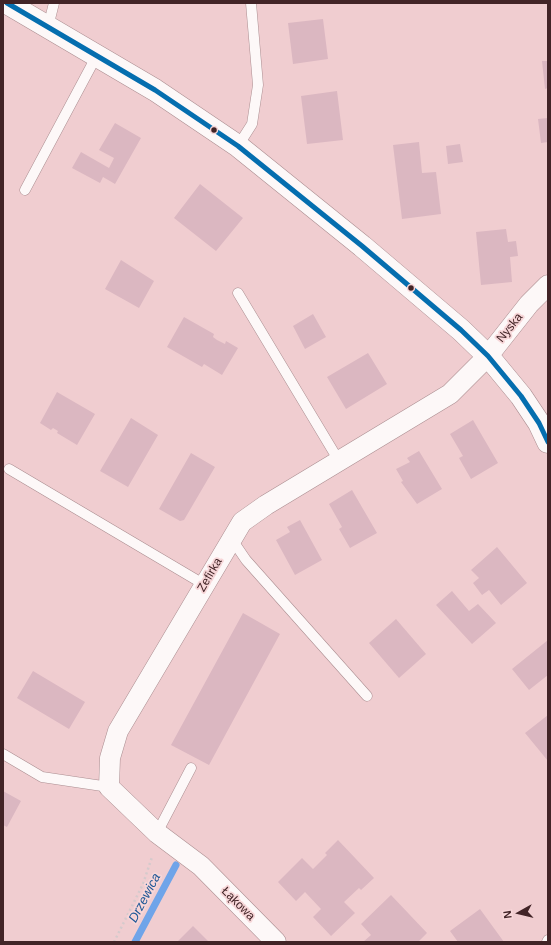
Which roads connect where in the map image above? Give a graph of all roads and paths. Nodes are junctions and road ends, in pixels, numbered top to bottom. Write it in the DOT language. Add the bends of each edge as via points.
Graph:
graph roads {
  1 [pos="7,3"];
  2 [pos="54,3"];
  3 [pos="251,3"];
  4 [pos="48,27"];
  5 [pos="96,57"];
  6 [pos="238,146"];
  7 [pos="25,190"];
  8 [pos="548,285"];
  9 [pos="238,293"];
  10 [pos="488,356"];
  11 [pos="548,442"];
  12 [pos="339,461"];
  13 [pos="9,469"];
  14 [pos="231,538"];
  15 [pos="204,585"];
  16 [pos="367,696"];
  17 [pos="3,754"];
  18 [pos="191,768"];
  19 [pos="109,787"];
  20 [pos="157,833"];
  21 [pos="114,942"];
  22 [pos="276,942"];
  1 -- 4 [label="street"];
  2 -- 4 [label="lane"];
  3 -- 6 [label="lane" via="258,85 252,124"];
  4 -- 5 [label="street"];
  5 -- 6 [label="street" via="155,90"];
  5 -- 7 [label="lane"];
  6 -- 10 [label="street" via="422,296"];
  8 -- 10 [label="street, Nyska"];
  9 -- 12 [label="lane"];
  10 -- 11 [label="street" via="521,396"];
  10 -- 12 [label="street, Zefirka" via="450,394"];
  12 -- 14 [label="street, Zefirka" via="242,522"];
  13 -- 15 [label="lane"];
  14 -- 15 [label="street, Zefirka"];
  14 -- 16 [label="lane" via="246,560"];
  15 -- 19 [label="street, Zefirka" via="118,731 110,758"];
  17 -- 19 [label="lane" via="42,777"];
  18 -- 20 [label="lane"];
  19 -- 20 [label="street"];
  20 -- 21 [label="path" via="143,884"];
  20 -- 22 [label="street, Łąkowa" via="201,866"];
}
